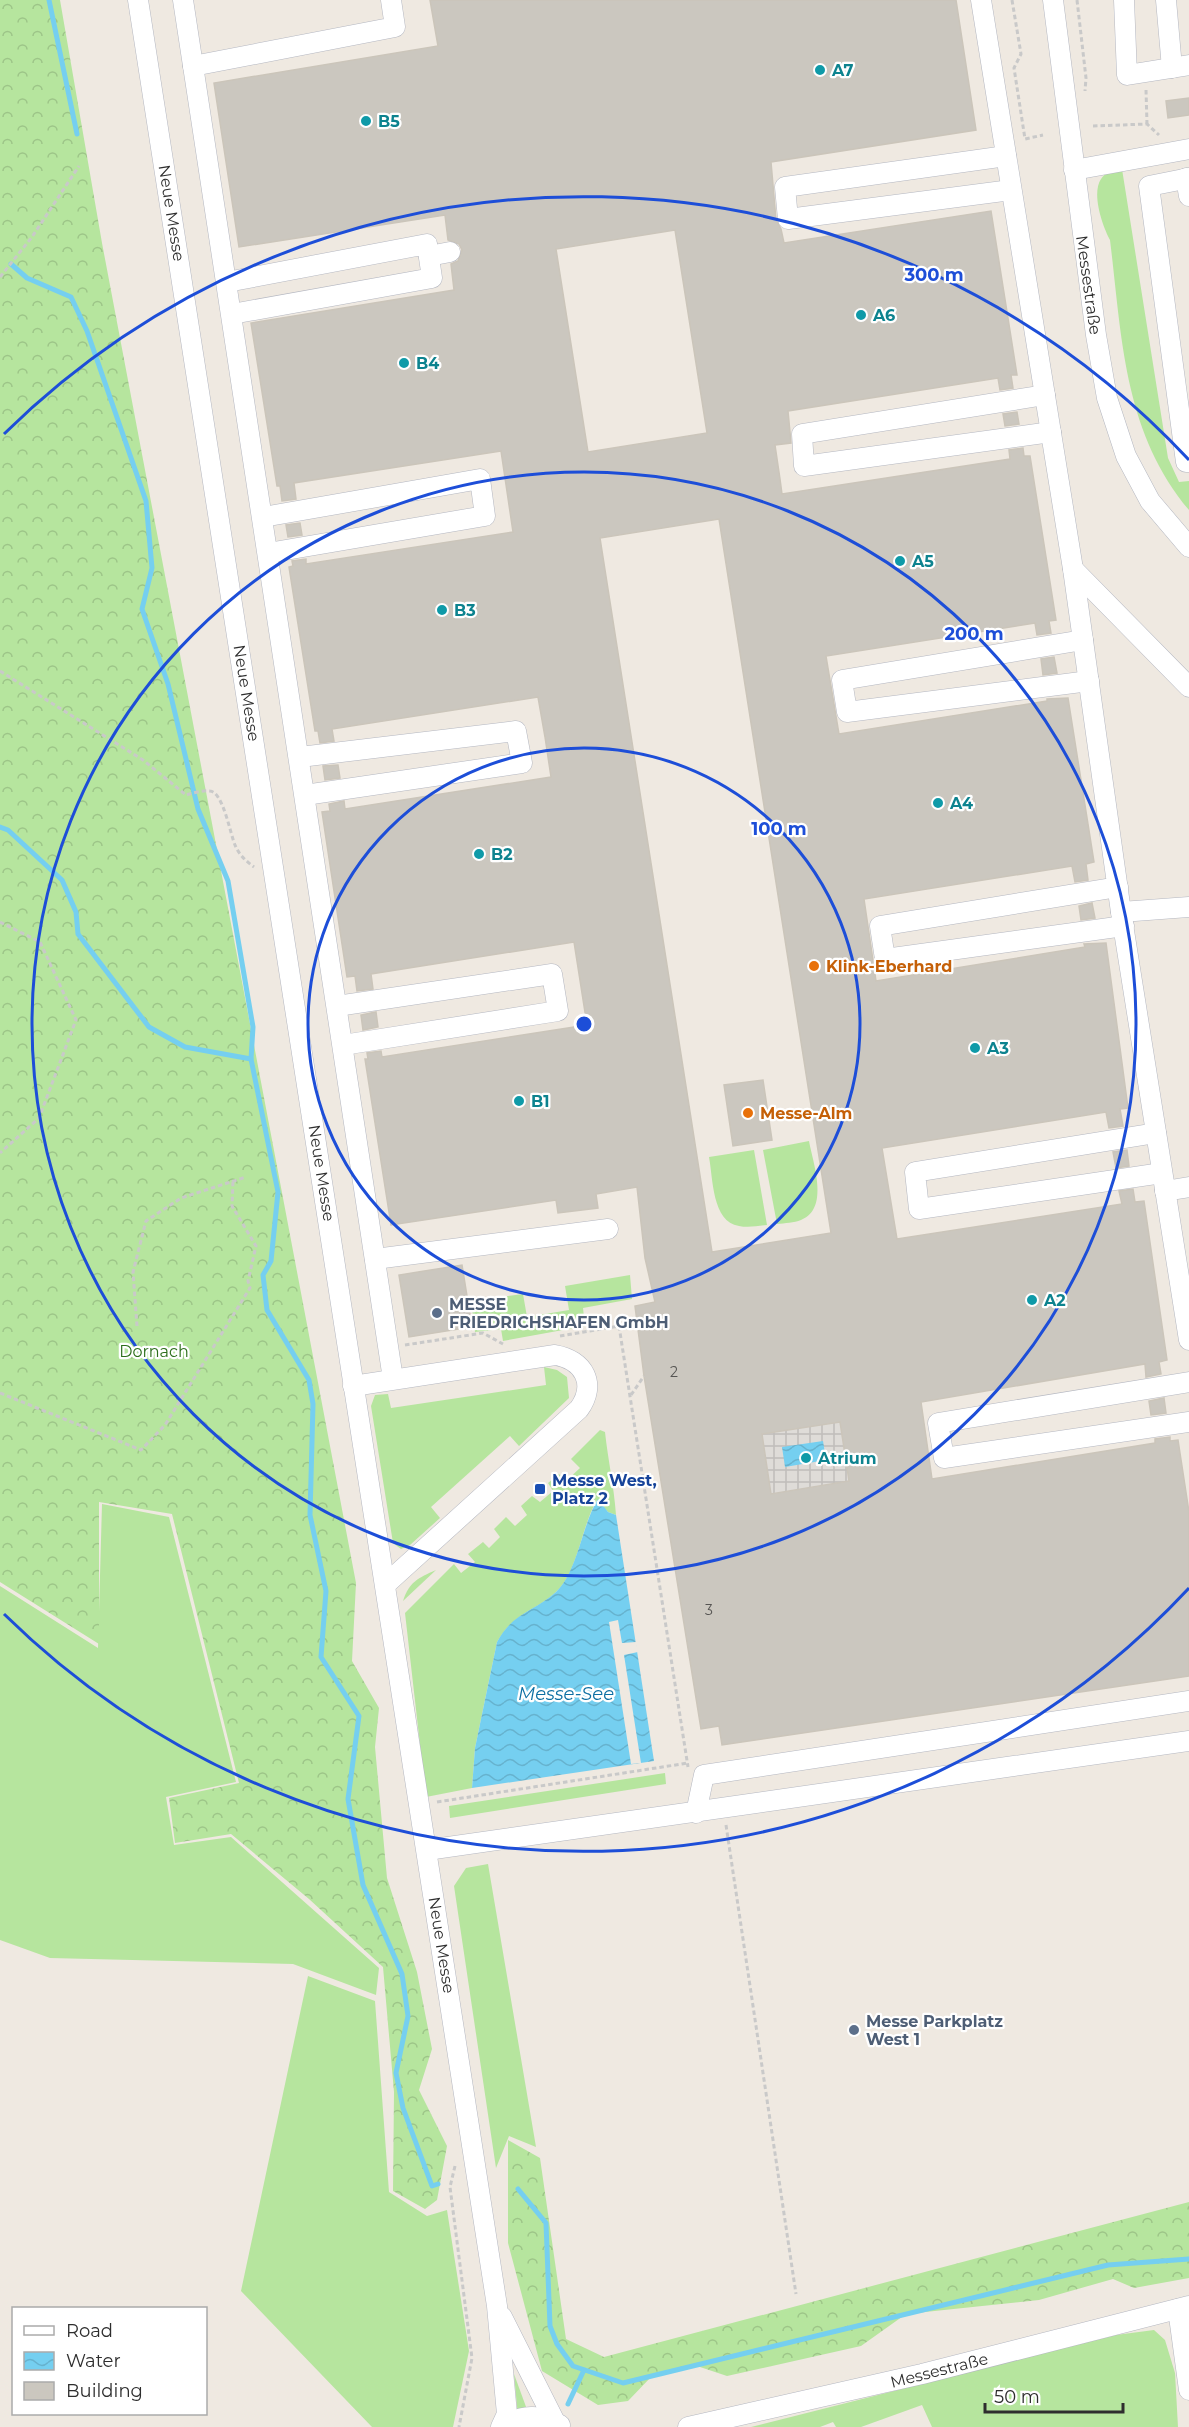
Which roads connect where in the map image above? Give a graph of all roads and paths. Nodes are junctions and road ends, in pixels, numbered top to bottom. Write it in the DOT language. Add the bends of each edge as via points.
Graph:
graph roads {
  1 [pos="138,0"];
  2 [pos="183,0"];
  3 [pos="391,0"];
  4 [pos="981,0"];
  5 [pos="1012,0"];
  6 [pos="1053,0"];
  7 [pos="1077,0"];
  8 [pos="1124,0"];
  9 [pos="1166,0"];
  10 [pos="193,66"];
  11 [pos="1180,66"];
  12 [pos="1144,72"];
  13 [pos="1084,99"];
  14 [pos="1147,124"];
  15 [pos="1093,126"];
  16 [pos="1043,135"];
  17 [pos="1189,149"];
  18 [pos="1169,152"];
  19 [pos="1006,156"];
  20 [pos="79,166"];
  21 [pos="1074,170"];
  22 [pos="1188,184"];
  23 [pos="1011,190"];
  24 [pos="450,252"];
  25 [pos="429,256"];
  26 [pos="0,277"];
  27 [pos="227,282"];
  28 [pos="232,314"];
  29 [pos="1045,394"];
  30 [pos="1051,432"];
  31 [pos="1189,462"];
  32 [pos="263,517"];
  33 [pos="1189,547"];
  34 [pos="268,553"];
  35 [pos="1073,569"];
  36 [pos="1083,640"];
  37 [pos="0,670"];
  38 [pos="1089,681"];
  39 [pos="1189,687"];
  40 [pos="300,757"];
  41 [pos="305,795"];
  42 [pos="260,871"];
  43 [pos="1118,887"];
  44 [pos="1189,907"];
  45 [pos="1123,919"];
  46 [pos="0,922"];
  47 [pos="337,1006"];
  48 [pos="343,1045"];
  49 [pos="1156,1132"];
  50 [pos="0,1153"];
  51 [pos="246,1177"];
  52 [pos="233,1180"];
  53 [pos="1164,1182"];
  54 [pos="1189,1187"];
  55 [pos="608,1229"];
  56 [pos="375,1259"];
  57 [pos="1183,1267"];
  58 [pos="1185,1294"];
  59 [pos="137,1326"];
  60 [pos="550,1337"];
  61 [pos="1189,1340"];
  62 [pos="504,1344"];
  63 [pos="388,1347"];
  64 [pos="644,1376"];
  65 [pos="393,1379"];
  66 [pos="1189,1382"];
  67 [pos="353,1386"];
  68 [pos="0,1393"];
  69 [pos="630,1397"];
  70 [pos="1189,1422"];
  71 [pos="386,1584"];
  72 [pos="1189,1701"];
  73 [pos="1189,1741"];
  74 [pos="687,1764"];
  75 [pos="689,1774"];
  76 [pos="420,1804"];
  77 [pos="696,1813"];
  78 [pos="726,1825"];
  79 [pos="427,1850"];
  80 [pos="796,2294"];
  81 [pos="497,2306"];
  82 [pos="1184,2308"];
  83 [pos="472,2358"];
  84 [pos="1189,2390"];
  85 [pos="558,2425"];
  86 [pos="712,2425"];
  87 [pos="459,2427"];
  88 [pos="503,2427"];
  89 [pos="688,2427"];
  1 -- 67 [label="street, Neue Messe"];
  2 -- 10 [label="street"];
  3 -- 10 [label="street" via="395,27"];
  4 -- 19 [label="street"];
  5 -- 16 [label="path" via="1021,54 1014,68 1025,139"];
  6 -- 21 [label="street, Messestraße"];
  7 -- 13 [label="path" via="1086,78"];
  8 -- 12 [label="street" via="1127,75"];
  9 -- 11 [label="street"];
  10 -- 27 [label="street"];
  11 -- 12 [label="street"];
  12 -- 14 [label="path"];
  14 -- 15 [label="path"];
  14 -- 18 [label="path" via="1162,137"];
  17 -- 18 [label="street"];
  18 -- 21 [label="street"];
  19 -- 23 [label="street"];
  19 -- 23 [label="street" via="785,187 781,200 788,219"];
  20 -- 26 [label="path" via="33,237"];
  21 -- 33 [label="street, Messestraße" via="1107,398 1126,456 1150,501"];
  22 -- 31 [label="street" via="1149,186"];
  23 -- 29 [label="street"];
  24 -- 25 [label="street"];
  25 -- 27 [label="street" via="427,244"];
  25 -- 28 [label="street" via="432,278"];
  27 -- 28 [label="street"];
  28 -- 32 [label="street"];
  29 -- 30 [label="street"];
  29 -- 30 [label="street" via="802,434 804,466"];
  30 -- 35 [label="street"];
  32 -- 34 [label="street"];
  32 -- 34 [label="street" via="480,479 485,516"];
  34 -- 40 [label="street"];
  35 -- 36 [label="street"];
  35 -- 39 [label="street"];
  36 -- 38 [label="street"];
  36 -- 38 [label="street" via="842,680 845,701 847,712"];
  37 -- 42 [label="path" via="143,760 186,795 209,790 222,801 224,818 240,853"];
  38 -- 43 [label="street"];
  40 -- 41 [label="street"];
  40 -- 41 [label="street" via="516,730 522,763"];
  41 -- 47 [label="street"];
  43 -- 45 [label="street"];
  43 -- 45 [label="street" via="880,926 885,959"];
  44 -- 45 [label="street"];
  45 -- 49 [label="street"];
  46 -- 50 [label="path" via="40,942 76,1020 39,1118"];
  47 -- 48 [label="street"];
  47 -- 48 [label="street" via="552,974 558,1011"];
  48 -- 56 [label="street"];
  49 -- 53 [label="street"];
  49 -- 53 [label="street" via="915,1172 919,1209"];
  51 -- 52 [label="path"];
  52 -- 59 [label="path" via="181,1198 146,1221 133,1272"];
  52 -- 68 [label="path" via="232,1206 256,1246 250,1288 150,1443 141,1450"];
  53 -- 54 [label="street"];
  53 -- 57 [label="street"];
  55 -- 56 [label="street"];
  56 -- 63 [label="street"];
  57 -- 58 [label="street"];
  58 -- 61 [label="street"];
  60 -- 69 [label="path" via="619,1326"];
  62 -- 63 [label="path" via="483,1333"];
  63 -- 65 [label="street"];
  64 -- 69 [label="path"];
  65 -- 67 [label="street"];
  65 -- 71 [label="street" via="555,1355 579,1365 588,1387 579,1409"];
  66 -- 70 [label="street" via="938,1423 944,1458"];
  67 -- 71 [label="street, Neue Messe"];
  69 -- 74 [label="path"];
  71 -- 76 [label="street, Neue Messe"];
  72 -- 77 [label="street" via="704,1775"];
  73 -- 77 [label="street"];
  74 -- 75 [label="path"];
  74 -- 76 [label="path"];
  76 -- 79 [label="street, Neue Messe"];
  77 -- 79 [label="street"];
  78 -- 80 [label="path"];
  79 -- 81 [label="street, Neue Messe"];
  81 -- 85 [label="street, Neue Messe"];
  81 -- 88 [label="street, Neue Messe" via="507,2414"];
  82 -- 84 [label="street"];
  82 -- 86 [label="street, Messestraße"];
  83 -- 87 [label="path"];
  85 -- 88 [label="street" via="538,2417 522,2417"];
  86 -- 89 [label="street, Messestraße"];
}
